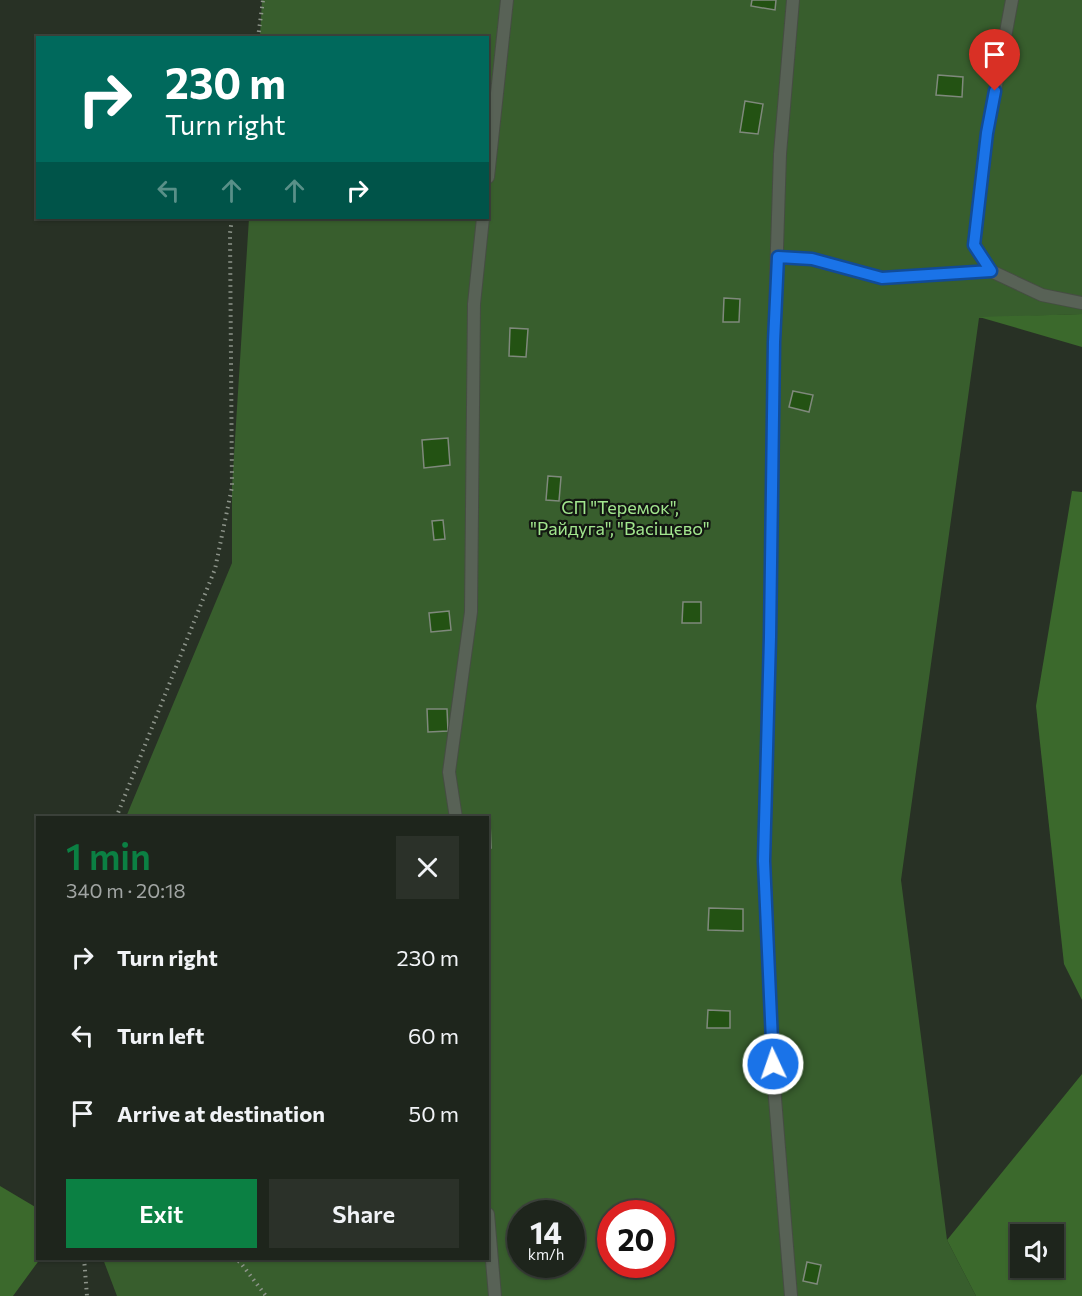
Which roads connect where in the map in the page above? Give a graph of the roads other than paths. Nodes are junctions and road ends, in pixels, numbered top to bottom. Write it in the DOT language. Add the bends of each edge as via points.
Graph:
graph roads {
  1 [pos="507,0"];
  2 [pos="793,0"];
  3 [pos="1012,0"];
  4 [pos="489,168"];
  5 [pos="483,219"];
  6 [pos="778,257"];
  7 [pos="991,271"];
  8 [pos="1082,303"];
  9 [pos="456,816"];
  10 [pos="489,1226"];
  11 [pos="495,1296"];
  12 [pos="790,1296"];
  1 -- 4 [label="lane"];
  2 -- 6 [label="lane" via="780,154"];
  3 -- 7 [label="lane" via="987,133 974,245"];
  5 -- 9 [label="lane" via="474,304 471,612 449,772"];
  6 -- 7 [label="lane" via="812,259 882,278"];
  6 -- 12 [label="lane" via="764,861 774,1086"];
  7 -- 8 [label="lane" via="1041,295"];
  10 -- 11 [label="lane"];
}
